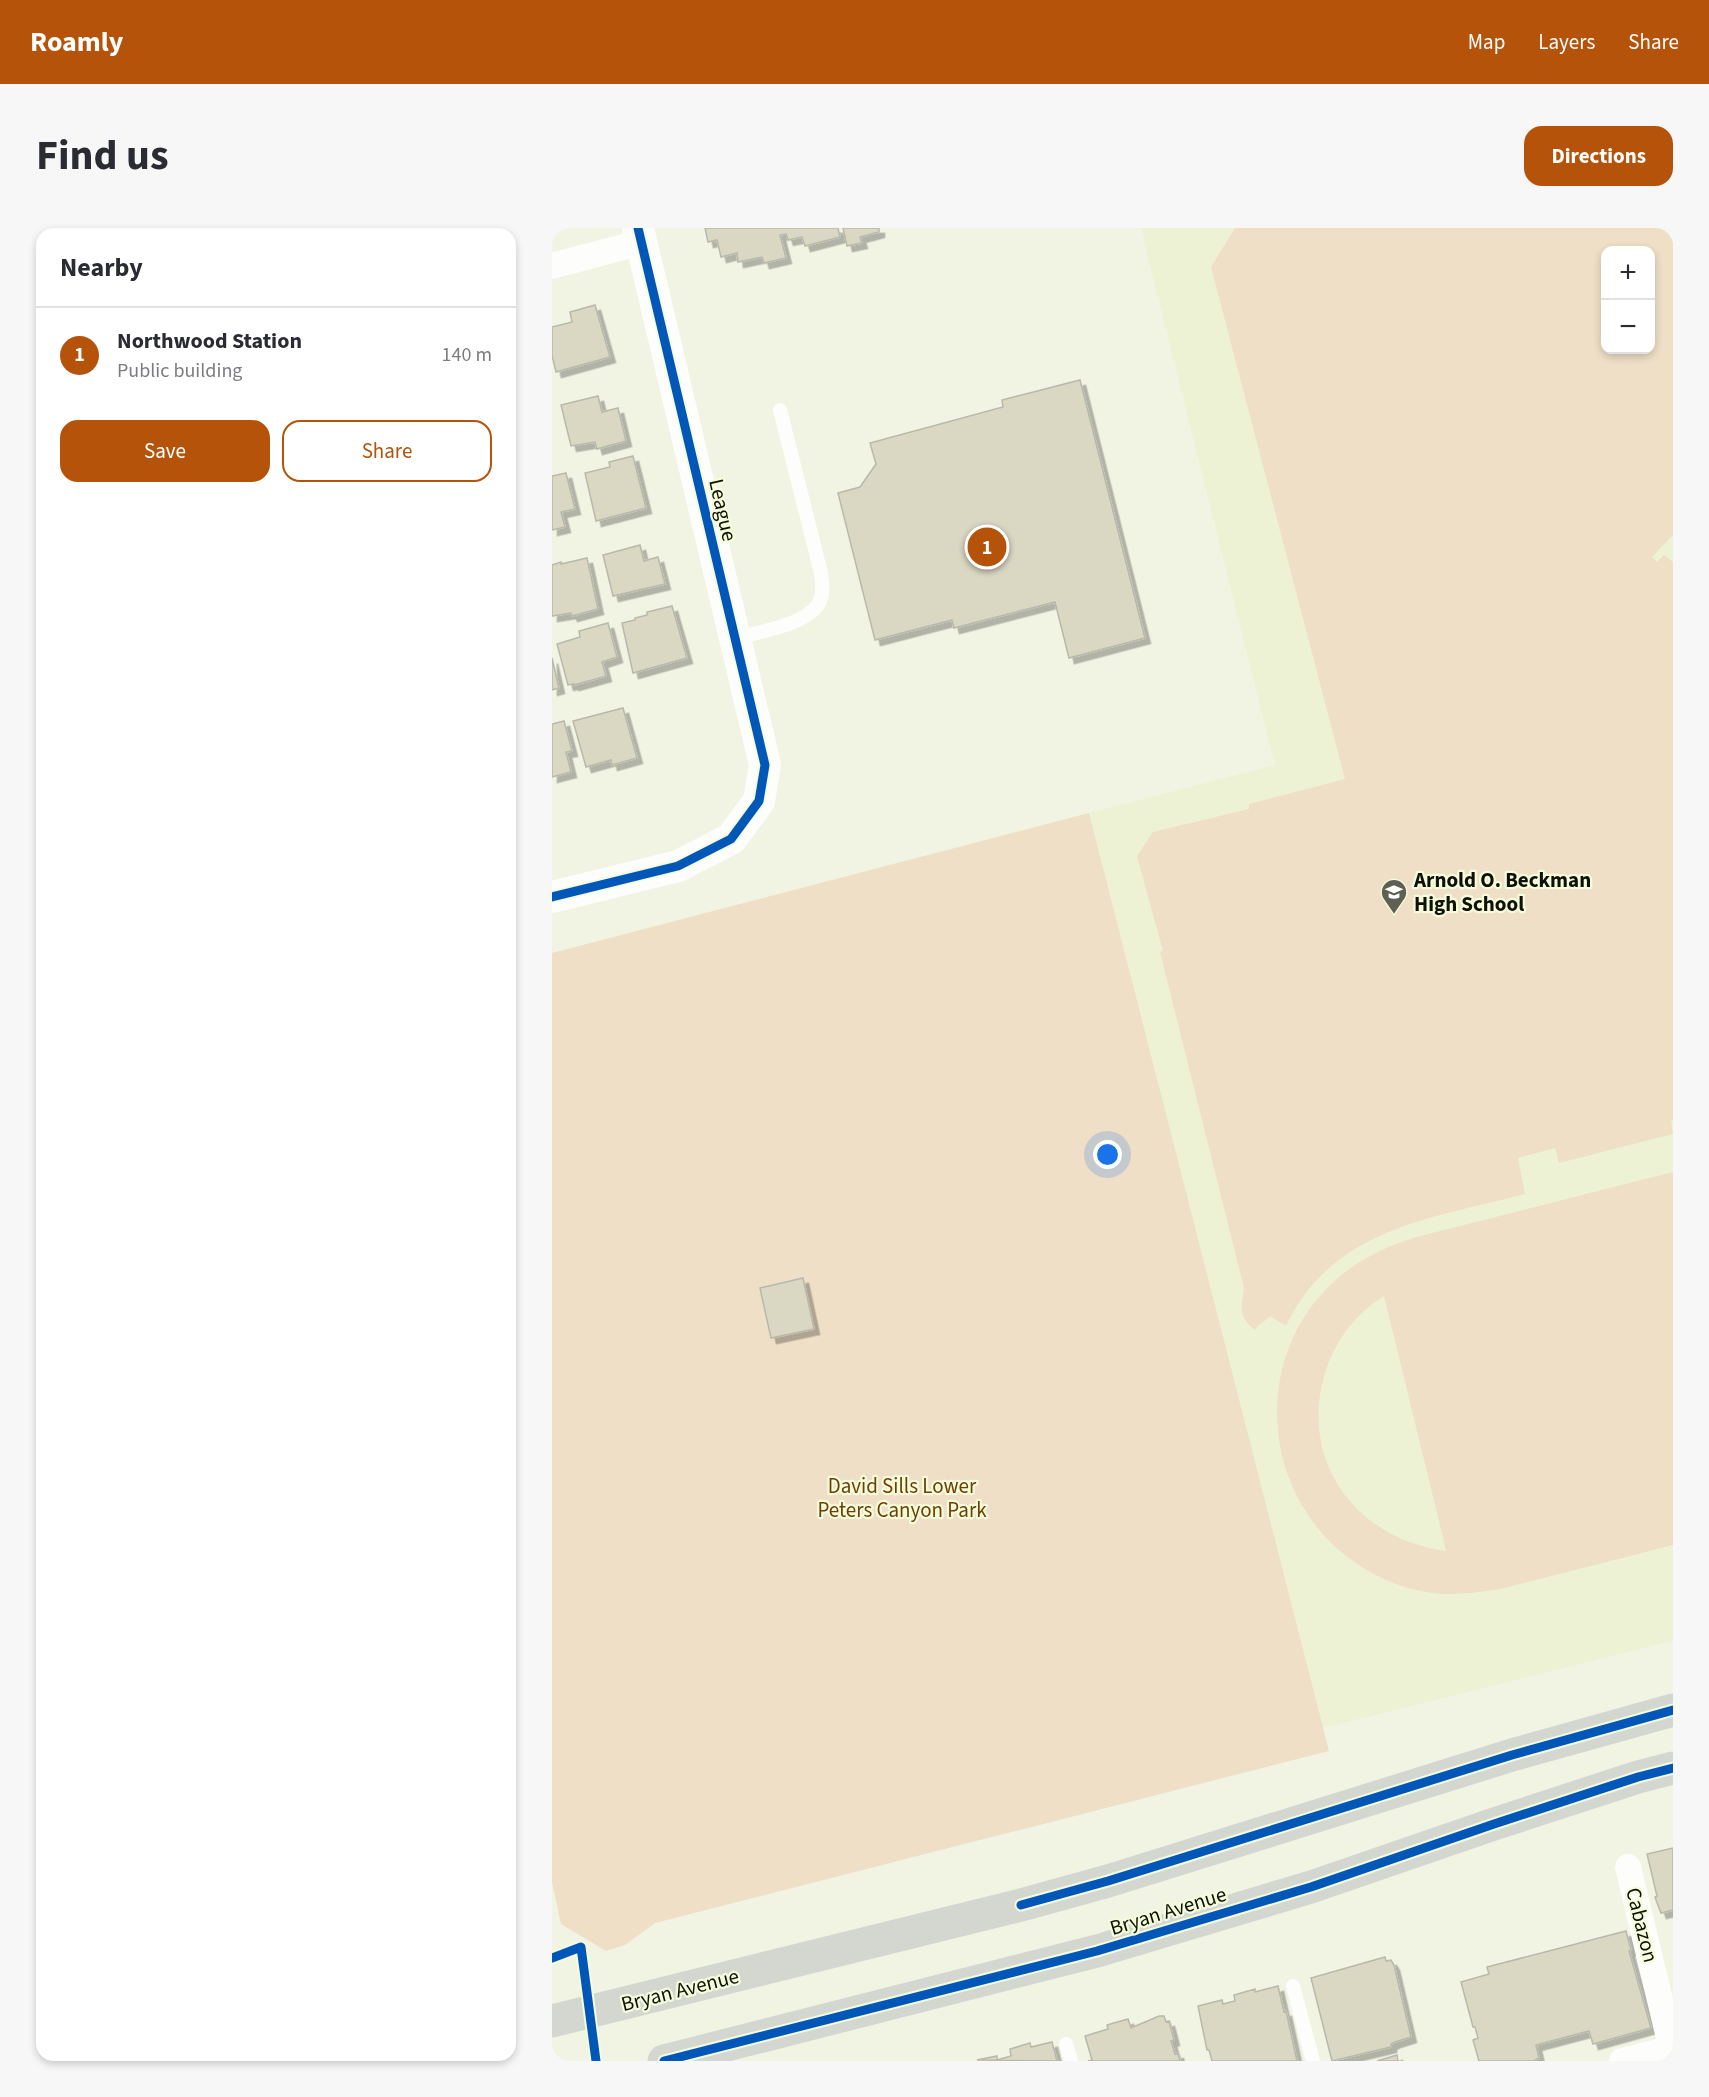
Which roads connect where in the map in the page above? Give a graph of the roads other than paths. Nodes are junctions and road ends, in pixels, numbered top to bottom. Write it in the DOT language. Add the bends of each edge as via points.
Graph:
graph roads {
  1 [pos="640,235"];
  2 [pos="552,266"];
  3 [pos="780,410"];
  4 [pos="735,638"];
  5 [pos="552,897"];
  6 [pos="1673,1710"];
  7 [pos="1673,1768"];
  8 [pos="1628,1867"];
  9 [pos="1293,1986"];
  10 [pos="552,2021"];
  11 [pos="1066,2044"];
  12 [pos="1672,2050"];
  13 [pos="664,2061"];
  14 [pos="1071,2061"];
  15 [pos="1313,2061"];
  16 [pos="1622,2061"];
  1 -- 2 [label="street"];
  1 -- 4 [label="street, League"];
  3 -- 4 [label="lane" via="823,589 820,602 806,618"];
  4 -- 5 [label="street, League" via="765,765 759,801 731,839 678,866"];
  6 -- 10 [label="main road, Bryan Avenue" via="1512,1755 1108,1881"];
  7 -- 13 [label="main road, Bryan Avenue" via="1311,1887 1097,1951"];
  8 -- 12 [label="street, Cabazon"];
  9 -- 15 [label="lane"];
  11 -- 14 [label="lane"];
  12 -- 16 [label="street"];
}
